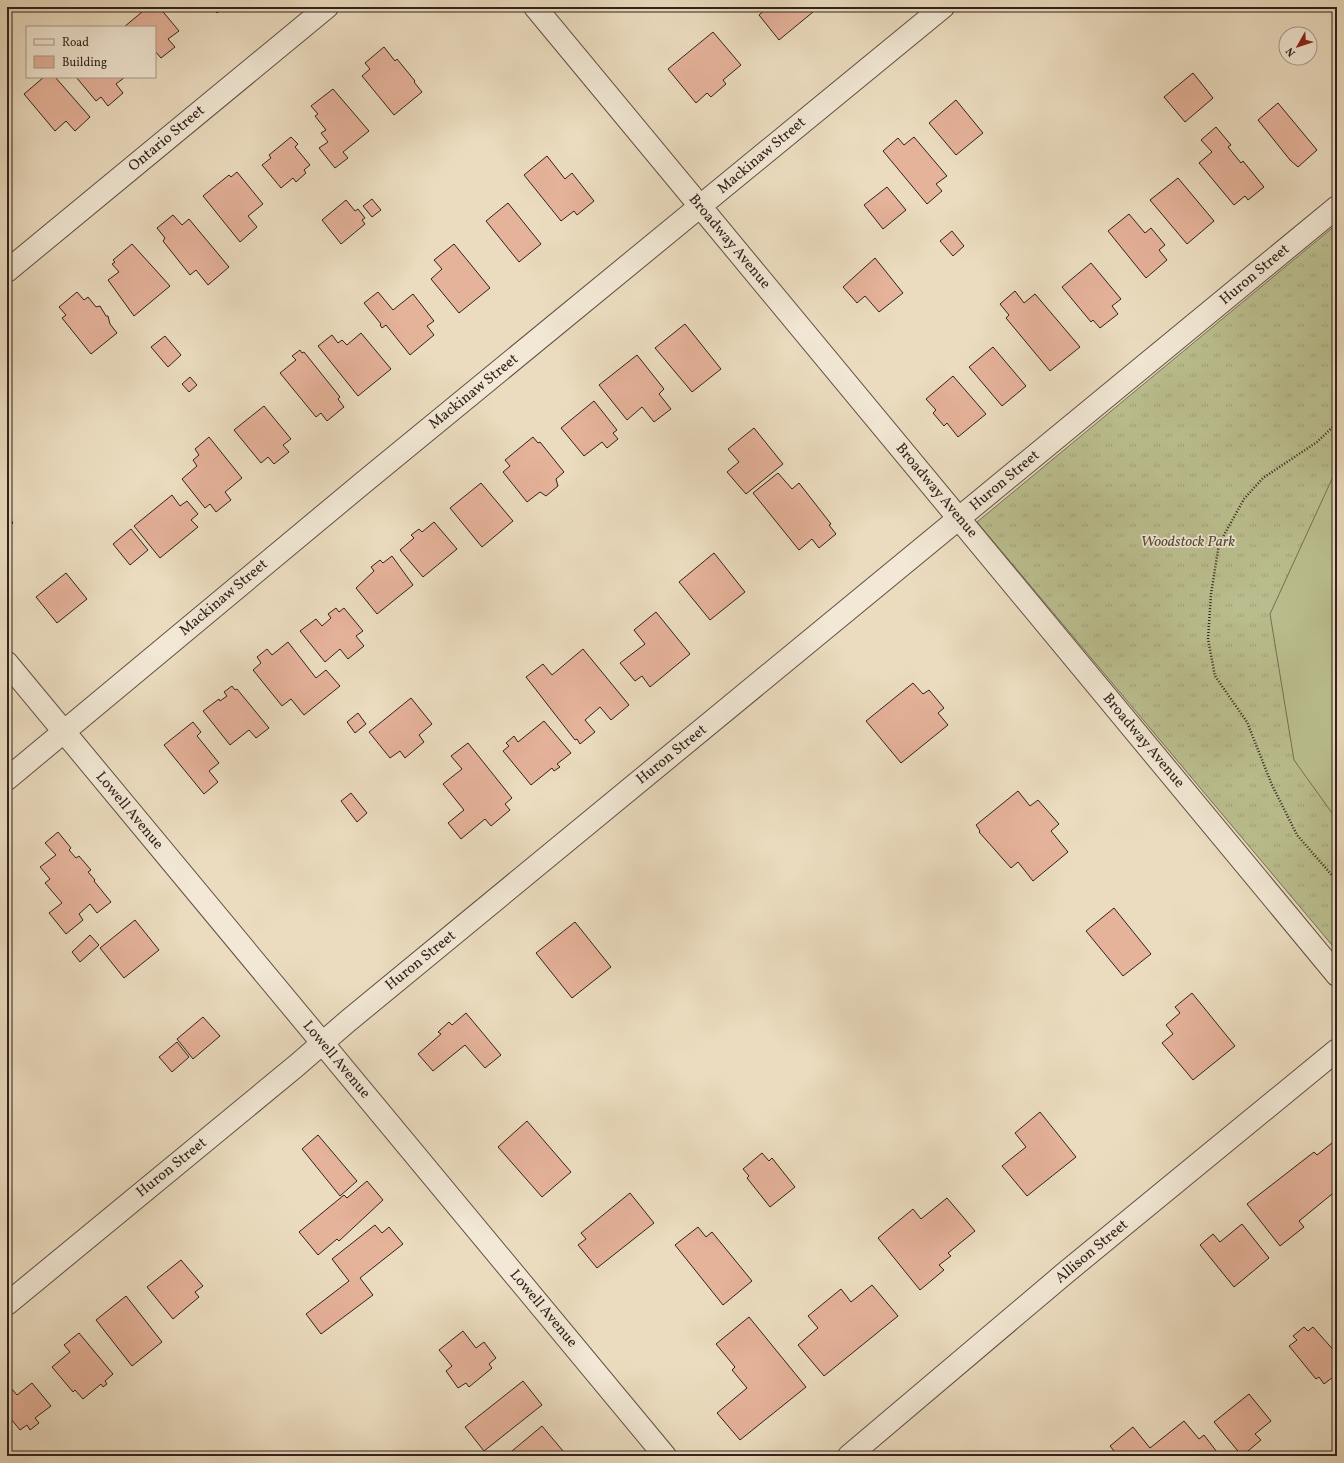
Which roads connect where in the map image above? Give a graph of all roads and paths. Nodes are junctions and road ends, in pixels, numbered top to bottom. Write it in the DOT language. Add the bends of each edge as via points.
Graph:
graph roads {
  1 [pos="327,7"];
  2 [pos="535,7"];
  3 [pos="943,7"];
  4 [pos="1337,207"];
  5 [pos="700,208"];
  6 [pos="7,271"];
  7 [pos="1337,423"];
  8 [pos="959,519"];
  9 [pos="7,663"];
  10 [pos="64,732"];
  11 [pos="7,779"];
  12 [pos="1337,881"];
  13 [pos="1337,976"];
  14 [pos="322,1044"];
  15 [pos="1337,1050"];
  16 [pos="7,1304"];
  17 [pos="665,1456"];
  18 [pos="849,1456"];
  1 -- 6 [label="street, Ontario Street"];
  2 -- 5 [label="street, Broadway Avenue"];
  3 -- 5 [label="street, Mackinaw Street"];
  4 -- 8 [label="street, Huron Street"];
  5 -- 8 [label="street, Broadway Avenue"];
  5 -- 10 [label="street, Mackinaw Street"];
  7 -- 12 [label="path" via="1317,442 1263,478 1244,500 1219,544 1211,594 1208,639 1215,676 1247,722 1272,784 1297,835"];
  8 -- 13 [label="street, Broadway Avenue"];
  8 -- 14 [label="street, Huron Street"];
  9 -- 10 [label="street, Lowell Avenue"];
  10 -- 11 [label="street, Mackinaw Street"];
  10 -- 14 [label="street, Lowell Avenue"];
  14 -- 16 [label="street, Huron Street"];
  14 -- 17 [label="street, Lowell Avenue"];
  15 -- 18 [label="street, Allison Street" via="1064,1274"];
}
